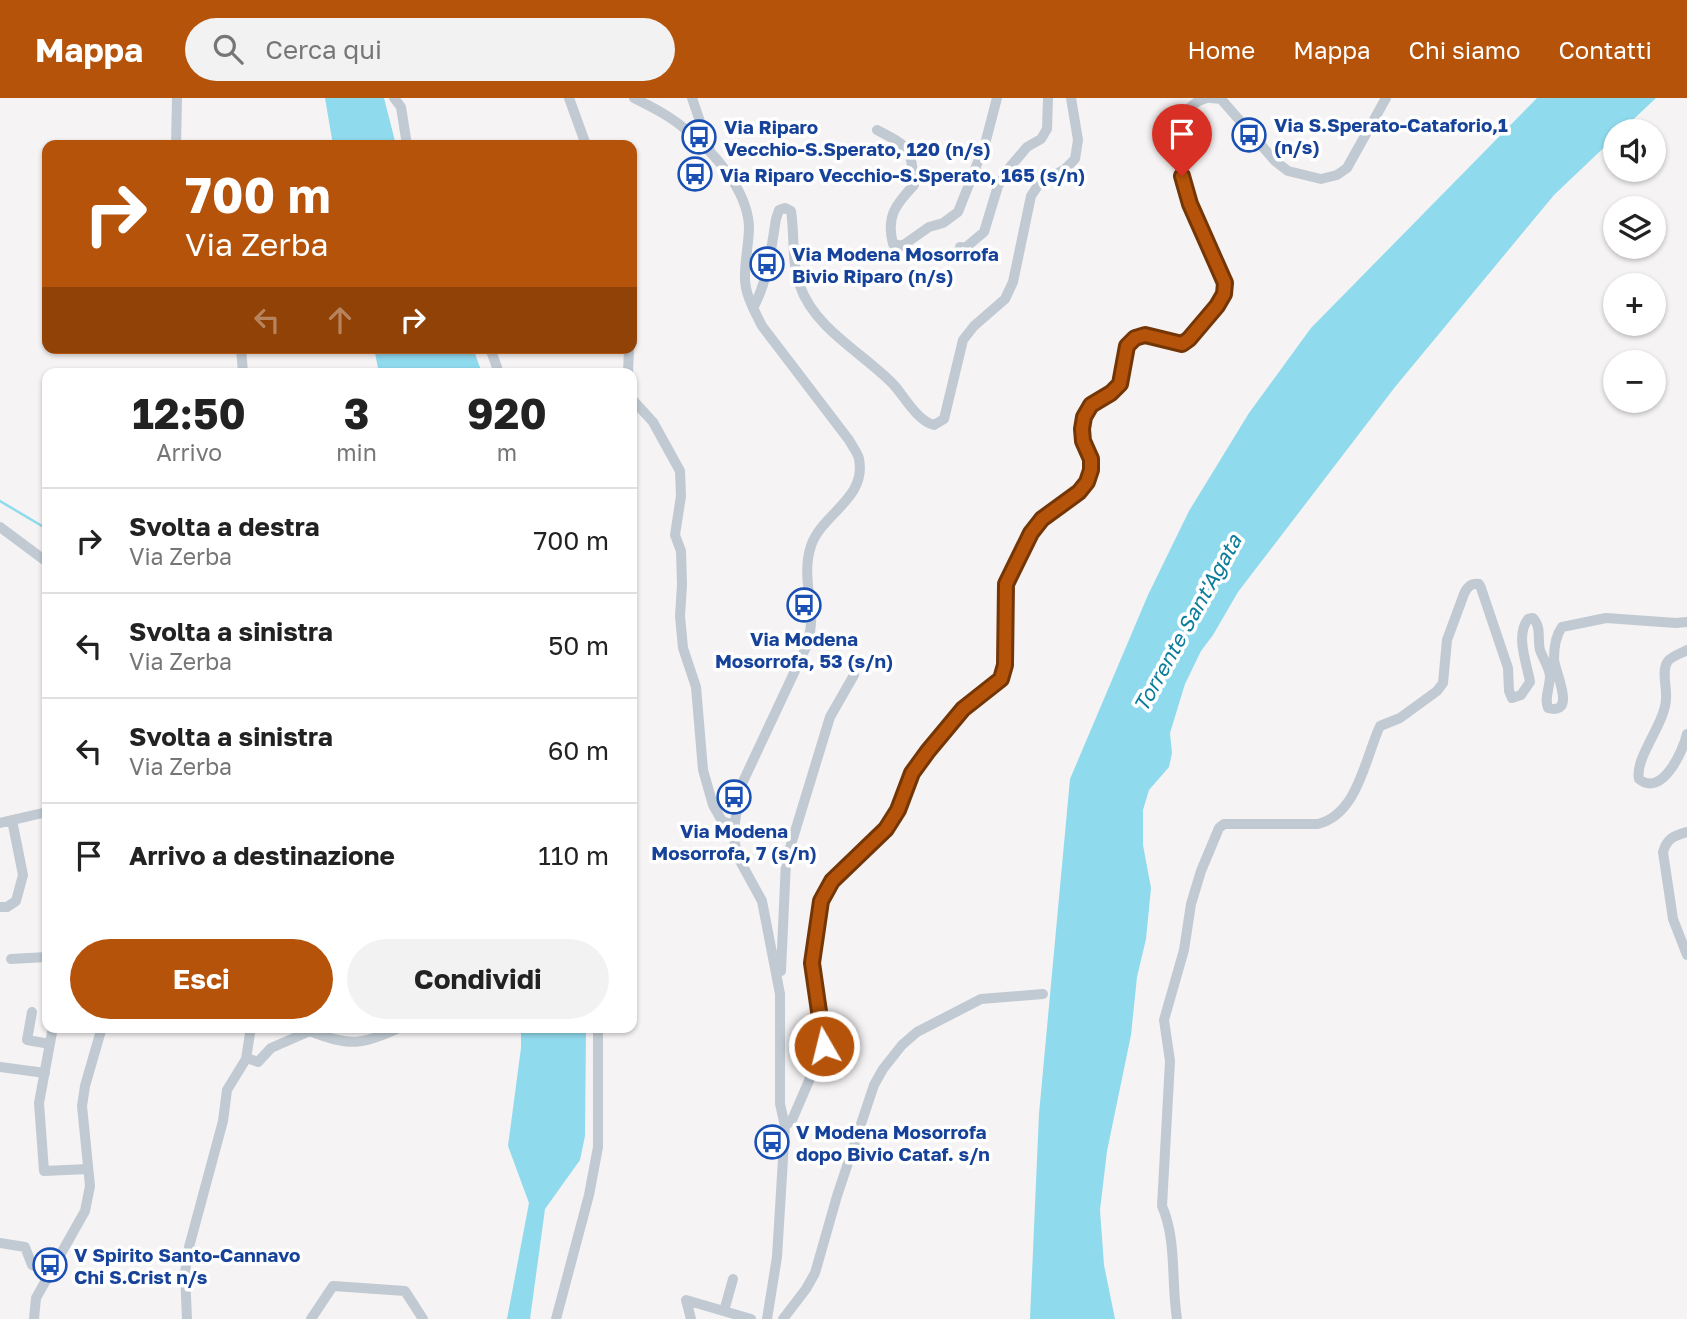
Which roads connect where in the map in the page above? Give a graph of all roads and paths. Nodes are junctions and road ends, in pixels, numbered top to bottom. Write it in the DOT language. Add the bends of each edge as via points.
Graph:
graph roads {
  1 [pos="177,98"];
  2 [pos="394,98"];
  3 [pos="569,98"];
  4 [pos="634,98"];
  5 [pos="692,98"];
  6 [pos="997,98"];
  7 [pos="1048,98"];
  8 [pos="1070,98"];
  9 [pos="1209,98"];
  10 [pos="1386,98"];
  11 [pos="877,130"];
  12 [pos="176,140"];
  13 [pos="406,140"];
  14 [pos="584,140"];
  15 [pos="711,154"];
  16 [pos="960,247"];
  17 [pos="752,308"];
  18 [pos="637,404"];
  19 [pos="0,527"];
  20 [pos="42,558"];
  21 [pos="1687,621"];
  22 [pos="1687,650"];
  23 [pos="854,675"];
  24 [pos="1687,734"];
  25 [pos="42,813"];
  26 [pos="12,820"];
  27 [pos="0,823"];
  28 [pos="734,825"];
  29 [pos="1687,832"];
  30 [pos="0,907"];
  31 [pos="1687,955"];
  32 [pos="42,957"];
  33 [pos="11,959"];
  34 [pos="780,992"];
  35 [pos="1043,993"];
  36 [pos="32,1012"];
  37 [pos="52,1033"];
  38 [pos="100,1033"];
  39 [pos="250,1033"];
  40 [pos="305,1033"];
  41 [pos="315,1033"];
  42 [pos="389,1033"];
  43 [pos="598,1033"];
  44 [pos="50,1044"];
  45 [pos="247,1058"];
  46 [pos="0,1066"];
  47 [pos="45,1073"];
  48 [pos="785,1126"];
  49 [pos="88,1169"];
  50 [pos="0,1242"];
  51 [pos="51,1272"];
  52 [pos="733,1279"];
  53 [pos="724,1311"];
  54 [pos="34,1319"];
  55 [pos="187,1319"];
  56 [pos="311,1319"];
  57 [pos="423,1319"];
  58 [pos="556,1319"];
  59 [pos="691,1319"];
  60 [pos="751,1319"];
  61 [pos="767,1319"];
  62 [pos="783,1319"];
  63 [pos="1177,1319"];
  1 -- 12 [label="street"];
  2 -- 13 [label="street" via="401,107"];
  3 -- 14 [label="street"];
  4 -- 15 [label="street" via="686,129"];
  5 -- 15 [label="street"];
  6 -- 11 [label="street" via="985,144 958,212 902,246 893,244 889,229 900,200 914,186 912,159 905,145"];
  7 -- 16 [label="street" via="1047,129 998,186 984,232"];
  8 -- 17 [label="street" via="1078,140 1075,159 1039,184 1031,196 1013,282 1005,299 963,340 944,419 934,425 925,423 892,383 815,311 800,288 791,211 785,208 776,219 761,293"];
  9 -- 10 [label="street" via="1221,99 1229,106 1288,171 1321,179 1347,168"];
  9 -- 48 [label="street" via="1186,109 1182,176 1225,283 1224,294 1182,344 1145,335 1127,346 1120,384 1091,405 1084,417 1083,441 1091,459 1087,482 1042,519 1006,584 1001,679 963,709 928,751 912,773 886,829 832,881 821,901 812,963 824,1046 792,1121"];
  15 -- 17 [label="street" via="739,190 748,212 744,275"];
  17 -- 28 [label="street" via="849,440 859,459 859,475 850,498 811,546 807,564 812,621 807,643 740,788"];
  18 -- 28 [label="street" via="653,422 680,471 675,535 681,551 683,648 696,687 703,770 713,805 722,821"];
  19 -- 20 [label="street"];
  21 -- 63 [label="street" via="1606,618 1562,627 1554,662 1564,690 1562,703 1553,710 1546,703 1550,679 1537,622 1528,619 1524,625 1530,682 1521,695 1512,698 1508,668 1475,583 1464,594 1447,640 1443,683 1427,700 1380,726 1351,797 1335,815 1318,824 1224,824 1219,828 1201,871 1164,1020 1170,1061 1162,1206 1169,1222"];
  22 -- 24 [label="street" via="1666,664 1667,702 1639,768 1639,779 1650,784 1672,768"];
  23 -- 34 [label="street" via="830,717 786,861"];
  25 -- 26 [label="street"];
  26 -- 27 [label="street"];
  26 -- 30 [label="street" via="23,875 16,901"];
  28 -- 34 [label="street" via="739,859 762,901"];
  29 -- 31 [label="street" via="1672,837 1663,852 1673,919"];
  32 -- 33 [label="street"];
  34 -- 48 [label="street" via="780,1104"];
  35 -- 62 [label="street" via="981,999 917,1032 889,1061 863,1116 815,1273"];
  36 -- 44 [label="street" via="27,1040"];
  37 -- 44 [label="street"];
  38 -- 49 [label="street" via="82,1106"];
  39 -- 45 [label="street"];
  40 -- 45 [label="street" via="271,1048 258,1062"];
  41 -- 42 [label="street" via="334,1041 356,1042"];
  43 -- 58 [label="street" via="598,1147"];
  44 -- 47 [label="street"];
  45 -- 55 [label="street" via="227,1090 189,1247"];
  46 -- 47 [label="street"];
  47 -- 49 [label="street" via="39,1103 44,1171"];
  48 -- 61 [label="street" via="777,1257"];
  49 -- 51 [label="street" via="85,1212"];
  50 -- 51 [label="street" via="25,1247 32,1265"];
  51 -- 54 [label="street" via="36,1298"];
  52 -- 53 [label="street"];
  53 -- 59 [label="street" via="686,1300"];
  53 -- 60 [label="street"];
  56 -- 57 [label="street" via="333,1286 405,1290"];
}
